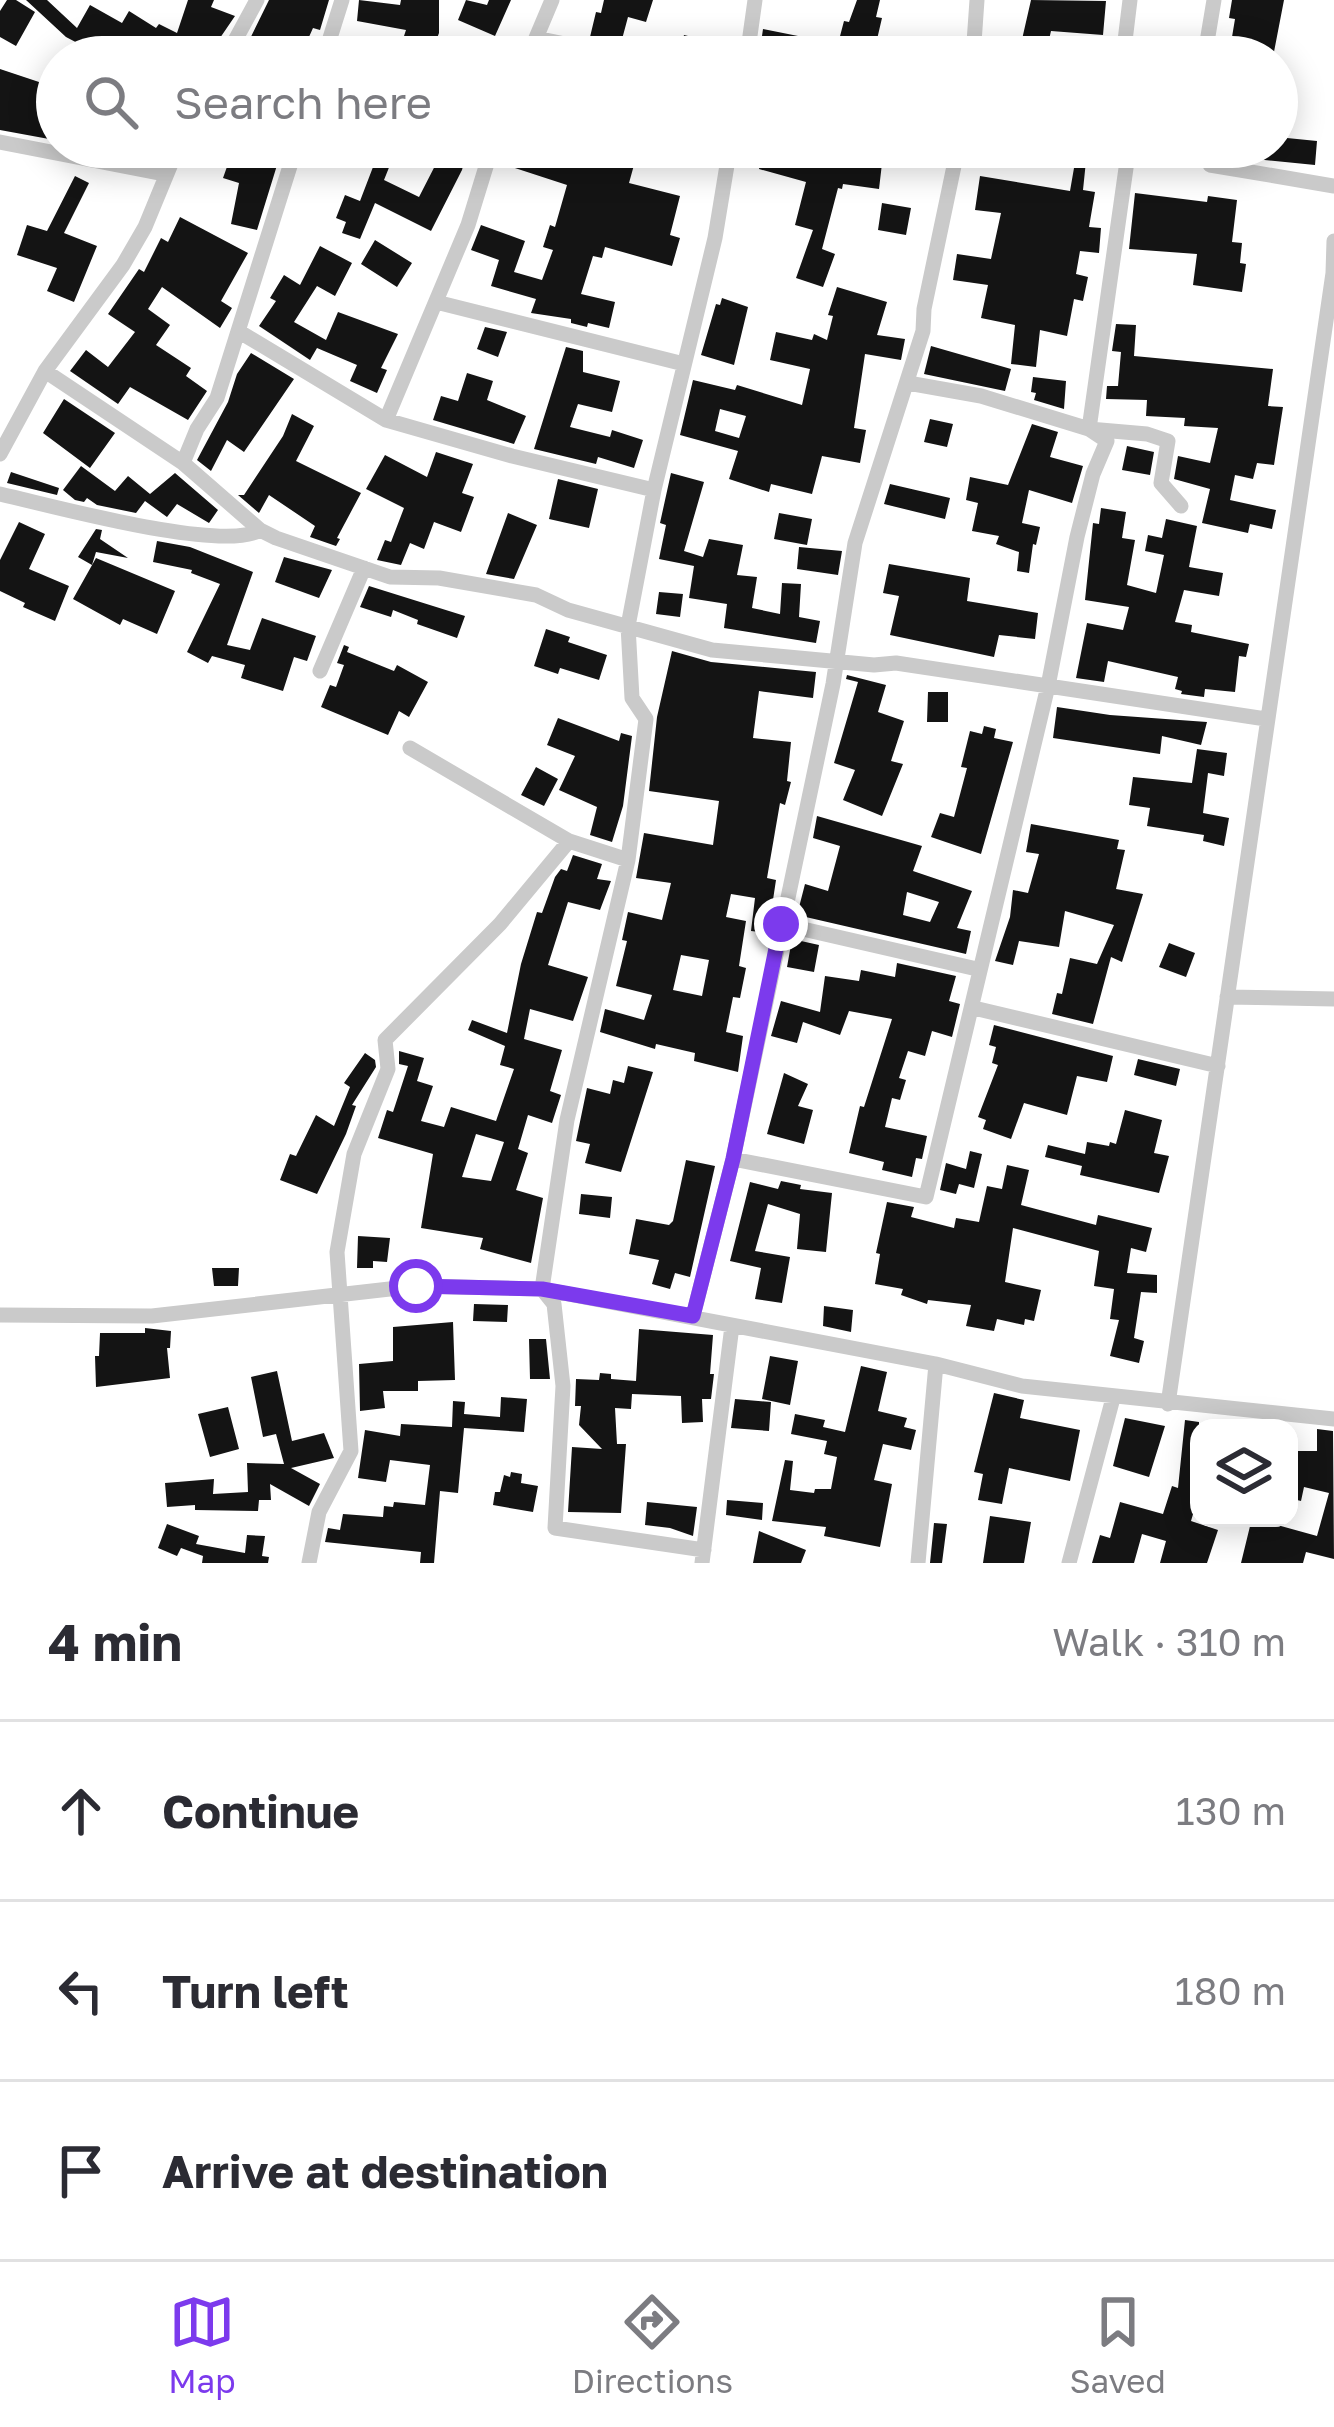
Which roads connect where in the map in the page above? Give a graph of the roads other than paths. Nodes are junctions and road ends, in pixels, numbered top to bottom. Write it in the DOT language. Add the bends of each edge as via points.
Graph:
graph roads {
  1 [pos="256,0"];
  2 [pos="342,0"];
  3 [pos="552,0"];
  4 [pos="755,0"];
  5 [pos="977,0"];
  6 [pos="1130,0"];
  7 [pos="1214,0"];
  8 [pos="237,36"];
  9 [pos="331,36"];
  10 [pos="537,36"];
  11 [pos="750,36"];
  12 [pos="974,36"];
  13 [pos="1126,36"];
  14 [pos="1208,36"];
  15 [pos="0,142"];
  16 [pos="36,149"];
  17 [pos="133,168"];
  18 [pos="167,168"];
  19 [pos="289,168"];
  20 [pos="486,168"];
  21 [pos="727,168"];
  22 [pos="954,168"];
  23 [pos="1126,168"];
  24 [pos="1228,168"];
  25 [pos="164,174"];
  26 [pos="1334,186"];
  27 [pos="1334,241"];
  28 [pos="436,302"];
  29 [pos="238,331"];
  30 [pos="684,364"];
  31 [pos="45,371"];
  32 [pos="908,383"];
  33 [pos="386,420"];
  34 [pos="1089,429"];
  35 [pos="0,454"];
  36 [pos="183,463"];
  37 [pos="654,490"];
  38 [pos="0,494"];
  39 [pos="1181,506"];
  40 [pos="260,530"];
  41 [pos="364,568"];
  42 [pos="628,626"];
  43 [pos="836,658"];
  44 [pos="320,671"];
  45 [pos="1048,686"];
  46 [pos="1266,718"];
  47 [pos="410,748"];
  48 [pos="569,841"];
  49 [pos="628,860"];
  50 [pos="781,924"];
  51 [pos="977,969"];
  52 [pos="1227,997"];
  53 [pos="1334,999"];
  54 [pos="974,1008"];
  55 [pos="1218,1066"];
  56 [pos="733,1159"];
  57 [pos="542,1289"];
  58 [pos="341,1294"];
  59 [pos="0,1315"];
  60 [pos="693,1316"];
  61 [pos="732,1326"];
  62 [pos="936,1364"];
  63 [pos="1113,1398"];
  64 [pos="1168,1404"];
  65 [pos="1334,1419"];
  66 [pos="703,1556"];
  67 [pos="309,1563"];
  68 [pos="918,1563"];
  69 [pos="1069,1563"];
  1 -- 8 [label="street"];
  2 -- 9 [label="street"];
  3 -- 10 [label="street"];
  4 -- 11 [label="street"];
  5 -- 12 [label="street"];
  6 -- 13 [label="street"];
  7 -- 14 [label="street"];
  15 -- 16 [label="street"];
  17 -- 25 [label="street"];
  18 -- 25 [label="street"];
  19 -- 29 [label="street"];
  20 -- 28 [label="street"];
  21 -- 30 [label="street"];
  22 -- 32 [label="street"];
  23 -- 34 [label="street"];
  24 -- 26 [label="street"];
  25 -- 31 [label="street" via="123,265"];
  27 -- 46 [label="street"];
  28 -- 30 [label="street"];
  28 -- 33 [label="street"];
  29 -- 33 [label="street"];
  29 -- 36 [label="street" via="217,398"];
  30 -- 37 [label="street"];
  31 -- 35 [label="street"];
  31 -- 36 [label="street"];
  32 -- 34 [label="street"];
  32 -- 43 [label="street" via="855,543"];
  33 -- 37 [label="street"];
  34 -- 39 [label="street" via="1168,441 1161,483"];
  34 -- 45 [label="street" via="1107,449 1076,537"];
  36 -- 40 [label="street"];
  37 -- 42 [label="street"];
  38 -- 40 [label="street" via="186,534 243,537"];
  40 -- 41 [label="street"];
  41 -- 42 [label="street" via="536,595"];
  41 -- 44 [label="street"];
  42 -- 43 [label="street" via="712,650"];
  42 -- 49 [label="street" via="632,698 646,719"];
  43 -- 45 [label="street"];
  43 -- 50 [label="street"];
  45 -- 46 [label="street"];
  45 -- 51 [label="street"];
  46 -- 52 [label="street"];
  47 -- 48 [label="street"];
  48 -- 49 [label="street"];
  48 -- 58 [label="street" via="500,925 385,1040 388,1070 354,1154 337,1252"];
  49 -- 57 [label="street" via="566,1120"];
  50 -- 51 [label="street"];
  50 -- 56 [label="street"];
  51 -- 54 [label="street"];
  52 -- 53 [label="street"];
  52 -- 55 [label="street"];
  54 -- 55 [label="street"];
  54 -- 56 [label="street" via="926,1197"];
  55 -- 64 [label="street"];
  56 -- 60 [label="street"];
  57 -- 58 [label="street" via="416,1286"];
  57 -- 60 [label="street"];
  57 -- 66 [label="street" via="554,1304 563,1386 554,1528"];
  58 -- 59 [label="street" via="152,1316"];
  58 -- 67 [label="street" via="350,1451 319,1512"];
  60 -- 61 [label="street"];
  61 -- 62 [label="street"];
  61 -- 66 [label="street"];
  62 -- 63 [label="street"];
  62 -- 68 [label="street"];
  63 -- 64 [label="street"];
  63 -- 69 [label="street"];
  64 -- 65 [label="street"];
}
